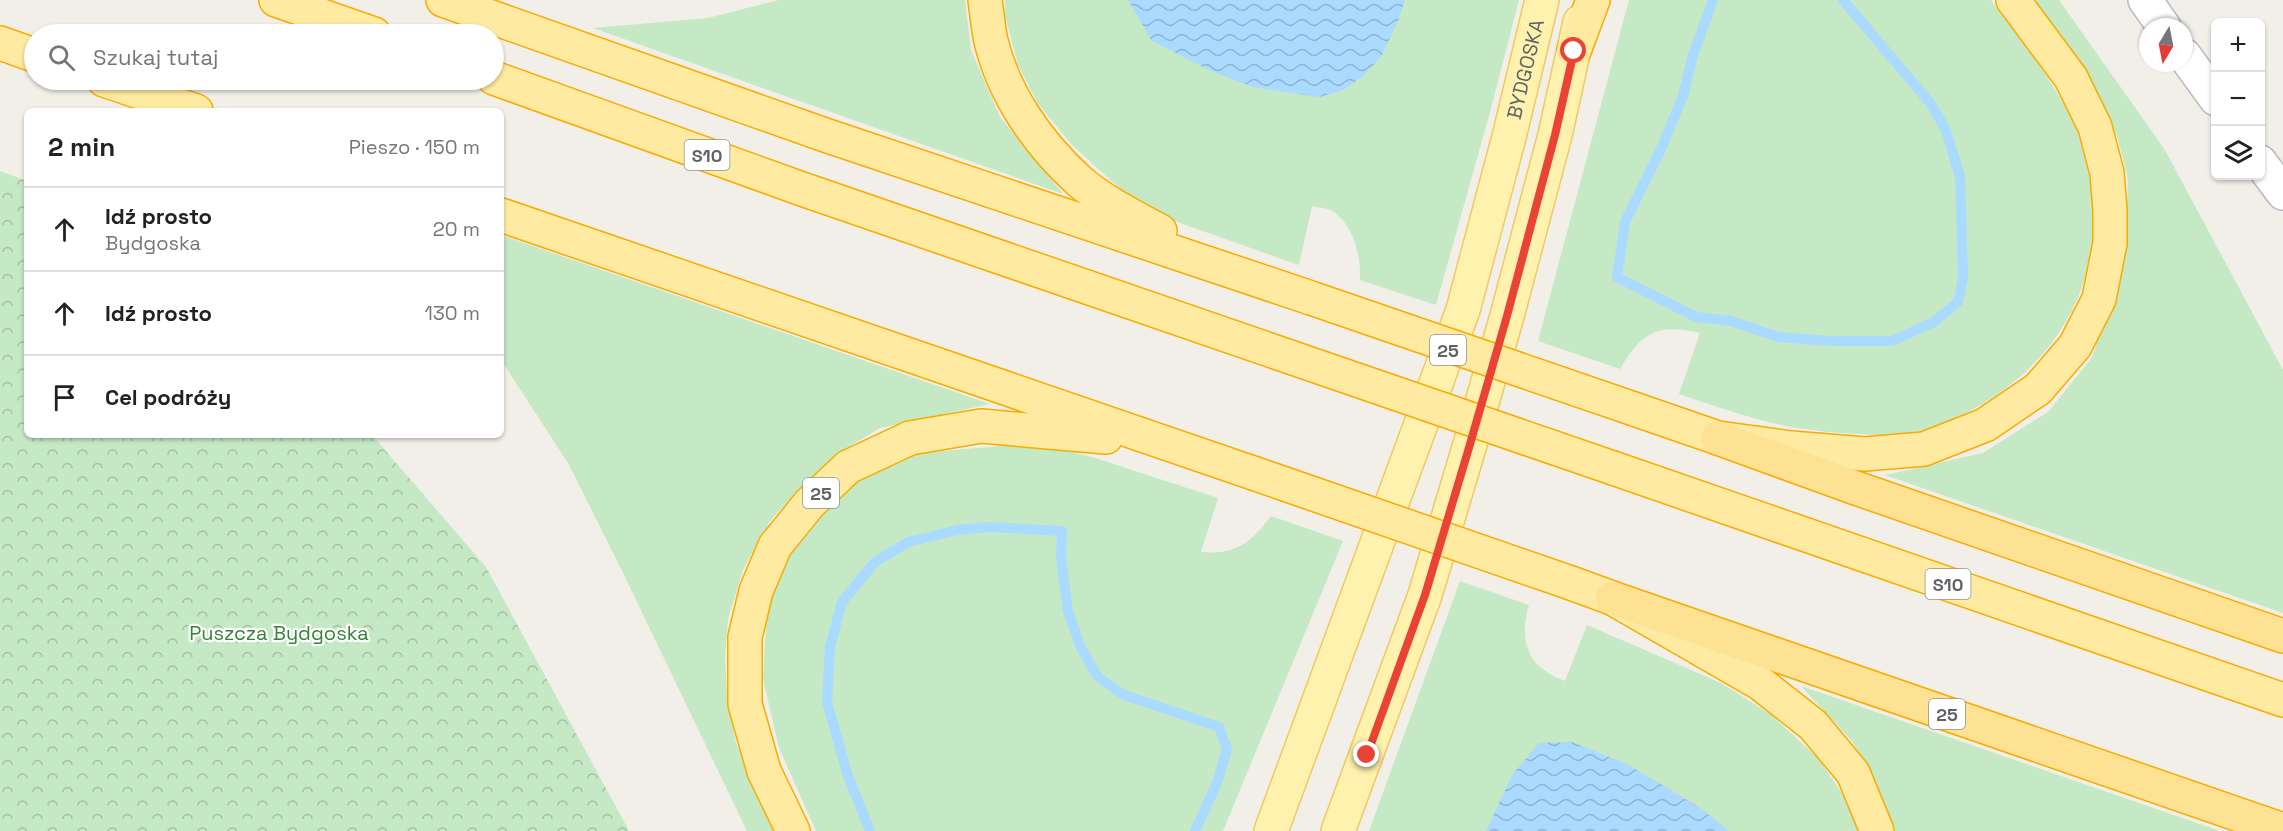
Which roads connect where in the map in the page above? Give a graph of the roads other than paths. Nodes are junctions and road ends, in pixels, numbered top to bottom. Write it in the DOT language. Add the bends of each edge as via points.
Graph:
graph roads {
  1 [pos="276,0"];
  2 [pos="442,0"];
  3 [pos="985,0"];
  4 [pos="1542,0"];
  5 [pos="1584,0"];
  6 [pos="1593,0"];
  7 [pos="2013,0"];
  8 [pos="2145,0"];
  9 [pos="2158,18"];
  10 [pos="345,24"];
  11 [pos="0,43"];
  12 [pos="1574,51"];
  13 [pos="24,52"];
  14 [pos="2193,67"];
  15 [pos="504,82"];
  16 [pos="134,90"];
  17 [pos="2211,92"];
  18 [pos="187,108"];
  19 [pos="2265,169"];
  20 [pos="2283,193"];
  21 [pos="504,216"];
  22 [pos="1247,276"];
  23 [pos="1718,438"];
  24 [pos="1173,446"];
  25 [pos="1612,598"];
  26 [pos="2283,636"];
  27 [pos="2283,700"];
  28 [pos="2283,830"];
  29 [pos="793,831"];
  30 [pos="1271,831"];
  31 [pos="1338,831"];
  32 [pos="1877,831"];
  1 -- 10 [label="highway"];
  2 -- 22 [label="highway" via="825,135"];
  3 -- 22 [label="highway" via="991,41 1012,100 1038,136 1079,180 1122,211"];
  4 -- 30 [label="main road, BYDGOSKA / 25" via="1463,309"];
  5 -- 12 [label="main road"];
  6 -- 12 [label="highway"];
  7 -- 23 [label="highway" via="2071,78 2095,127 2107,173 2110,243 2099,298 2075,346 2038,388 1985,425 1924,449 1865,454"];
  8 -- 9 [label="street"];
  11 -- 13 [label="highway"];
  12 -- 31 [label="main road" via="1507,316 1425,595"];
  14 -- 17 [label="street"];
  15 -- 27 [label="highway, S10, bridge" via="812,193"];
  16 -- 18 [label="highway"];
  19 -- 20 [label="street"];
  21 -- 24 [label="highway"];
  22 -- 23 [label="highway, bridge"];
  23 -- 26 [label="highway"];
  24 -- 25 [label="highway, 25, bridge"];
  24 -- 29 [label="highway, 25" via="981,426 910,438 848,467 809,504 775,546 756,591 745,637 745,704 764,771"];
  25 -- 28 [label="highway, 25"];
  25 -- 32 [label="highway" via="1761,684 1813,725 1853,773"];
}
